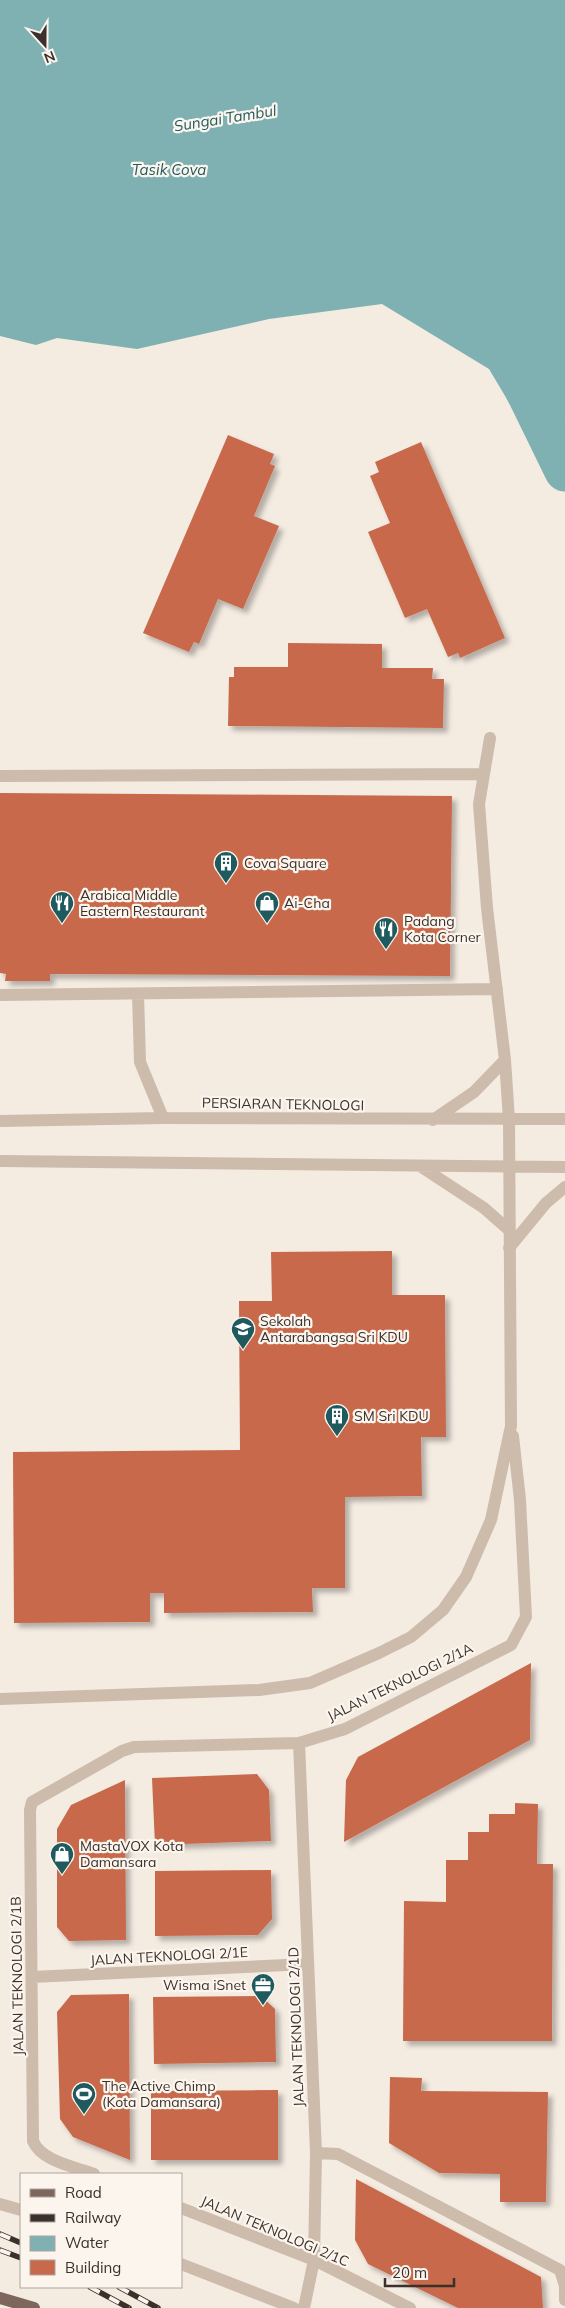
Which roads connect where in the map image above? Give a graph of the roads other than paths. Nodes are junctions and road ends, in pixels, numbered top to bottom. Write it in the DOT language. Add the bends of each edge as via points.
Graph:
graph roads {
  1 [pos="490,738"];
  2 [pos="484,774"];
  3 [pos="0,776"];
  4 [pos="497,989"];
  5 [pos="138,994"];
  6 [pos="0,995"];
  7 [pos="505,1060"];
  8 [pos="163,1118"];
  9 [pos="565,1119"];
  10 [pos="433,1120"];
  11 [pos="509,1120"];
  12 [pos="0,1121"];
  13 [pos="0,1161"];
  14 [pos="420,1165"];
  15 [pos="510,1166"];
  16 [pos="565,1166"];
  17 [pos="565,1187"];
  18 [pos="509,1230"];
  19 [pos="509,1248"];
  20 [pos="511,1426"];
  21 [pos="0,1699"];
  22 [pos="299,1743"];
  23 [pos="32,1802"];
  24 [pos="308,1964"];
  25 [pos="32,1977"];
  26 [pos="316,2153"];
  27 [pos="91,2173"];
  28 [pos="0,2204"];
  29 [pos="182,2208"];
  30 [pos="20,2210"];
  31 [pos="314,2260"];
  32 [pos="182,2264"];
  33 [pos="0,2298"];
  34 [pos="565,2300"];
  35 [pos="34,2308"];
  36 [pos="294,2308"];
  37 [pos="304,2308"];
  38 [pos="410,2308"];
  1 -- 2 [label="street"];
  2 -- 3 [label="street"];
  2 -- 4 [label="street" via="479,804"];
  4 -- 5 [label="street"];
  4 -- 7 [label="street"];
  5 -- 6 [label="street"];
  5 -- 8 [label="street" via="140,1062"];
  7 -- 10 [label="street" via="474,1092"];
  7 -- 11 [label="street"];
  8 -- 10 [label="street, PERSIARAN TEKNOLOGI"];
  8 -- 12 [label="street, PERSIARAN TEKNOLOGI"];
  9 -- 11 [label="street, PERSIARAN TEKNOLOGI"];
  10 -- 11 [label="street, PERSIARAN TEKNOLOGI"];
  11 -- 15 [label="street"];
  13 -- 14 [label="street"];
  14 -- 15 [label="street"];
  14 -- 18 [label="street" via="484,1208"];
  15 -- 16 [label="street"];
  15 -- 18 [label="street"];
  17 -- 19 [label="street" via="546,1203"];
  18 -- 19 [label="street"];
  19 -- 20 [label="street"];
  20 -- 21 [label="street" via="491,1520 466,1577 443,1610 411,1636 379,1654 310,1683 259,1690"];
  20 -- 22 [label="street, JALAN TEKNOLOGI 2/1A" via="520,1500 526,1617 511,1645 345,1729"];
  22 -- 23 [label="street, JALAN TEKNOLOGI 2/1A" via="134,1747 122,1750"];
  22 -- 24 [label="street, JALAN TEKNOLOGI 2/1D"];
  23 -- 25 [label="street, JALAN TEKNOLOGI 2/1B"];
  24 -- 25 [label="street, JALAN TEKNOLOGI 2/1E"];
  24 -- 26 [label="street, JALAN TEKNOLOGI 2/1D"];
  25 -- 27 [label="street, JALAN TEKNOLOGI 2/1B" via="33,2141 44,2155"];
  26 -- 31 [label="street, JALAN TEKNOLOGI 2/1D"];
  26 -- 34 [label="street" via="338,2154 560,2270"];
  28 -- 30 [label="street"];
  29 -- 31 [label="street, JALAN TEKNOLOGI 2/1C"];
  31 -- 37 [label="street, JALAN TEKNOLOGI 2/1D"];
  31 -- 38 [label="street, JALAN TEKNOLOGI 2/1C"];
  32 -- 36 [label="street"];
  33 -- 35 [label="main road"];
}
